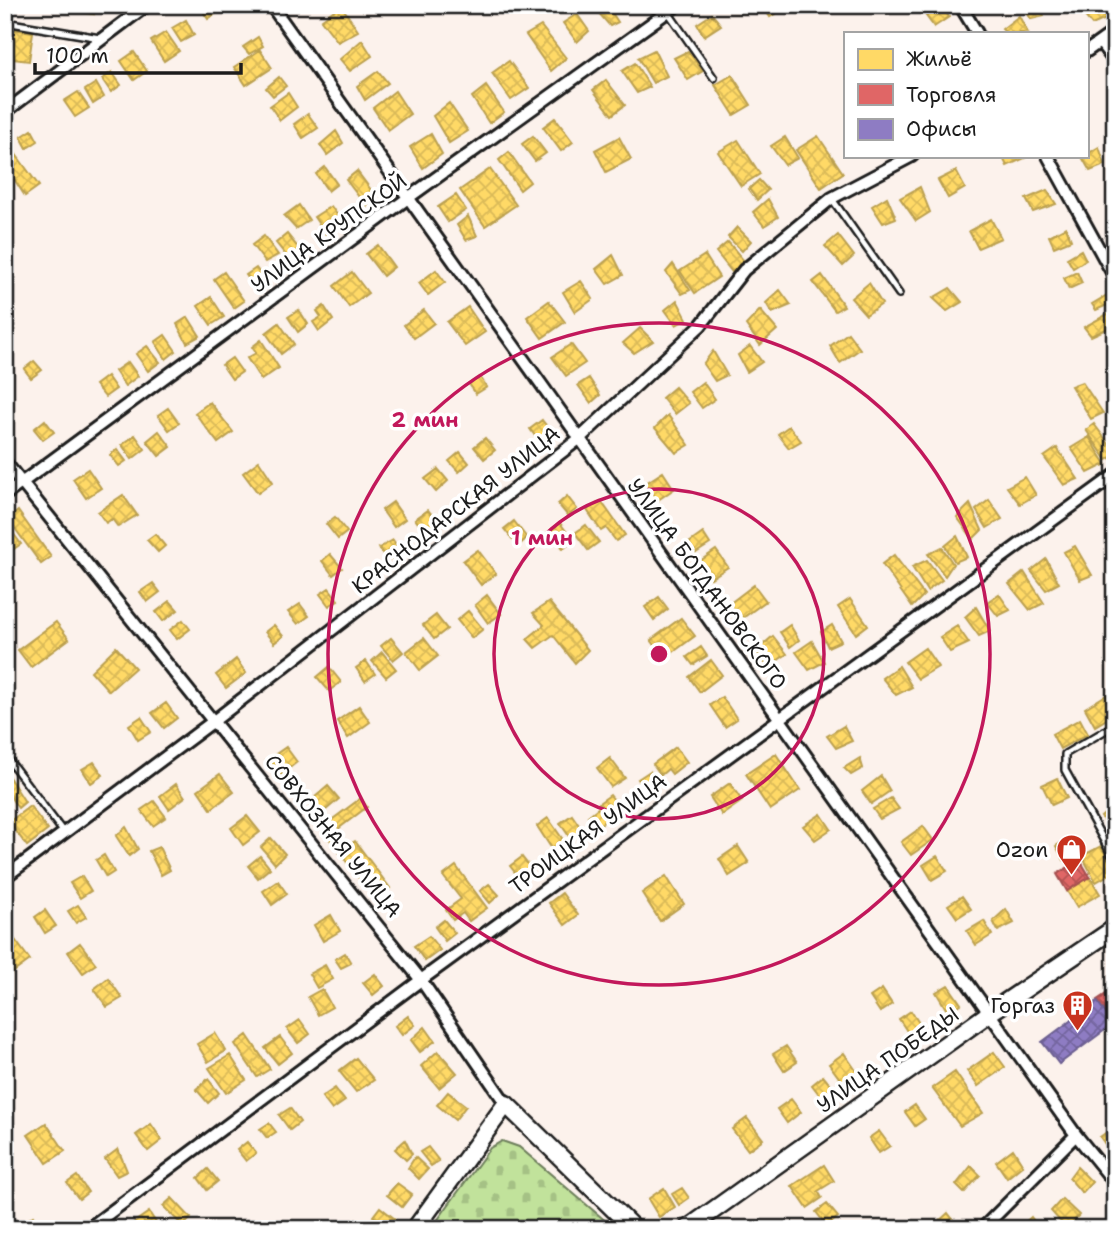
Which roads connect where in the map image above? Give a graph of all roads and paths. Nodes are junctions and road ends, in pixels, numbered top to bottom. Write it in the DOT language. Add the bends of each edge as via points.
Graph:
graph roads {
  1 [pos="146,5"];
  2 [pos="271,5"];
  3 [pos="960,5"];
  4 [pos="673,8"];
  5 [pos="5,22"];
  6 [pos="1115,31"];
  7 [pos="976,32"];
  8 [pos="103,39"];
  9 [pos="1100,42"];
  10 [pos="1088,50"];
  11 [pos="1115,62"];
  12 [pos="714,78"];
  13 [pos="5,112"];
  14 [pos="908,158"];
  15 [pos="1049,158"];
  16 [pos="408,198"];
  17 [pos="832,198"];
  18 [pos="1115,278"];
  19 [pos="899,294"];
  20 [pos="579,439"];
  21 [pos="5,462"];
  22 [pos="1115,475"];
  23 [pos="22,483"];
  24 [pos="5,495"];
  25 [pos="779,719"];
  26 [pos="215,720"];
  27 [pos="1113,726"];
  28 [pos="5,755"];
  29 [pos="64,833"];
  30 [pos="1115,860"];
  31 [pos="5,877"];
  32 [pos="1115,928"];
  33 [pos="421,979"];
  34 [pos="991,1012"];
  35 [pos="506,1104"];
  36 [pos="1076,1135"];
  37 [pos="1115,1183"];
  38 [pos="88,1229"];
  39 [pos="415,1229"];
  40 [pos="634,1229"];
  41 [pos="687,1229"];
  42 [pos="982,1229"];
  1 -- 8 [label="street"];
  2 -- 16 [label="street, УЛИЦА БОГДАНОВСКОГО"];
  3 -- 7 [label="street"];
  4 -- 12 [label="lane"];
  4 -- 16 [label="street, УЛИЦА КРУПСКОЙ"];
  5 -- 8 [label="lane"];
  6 -- 9 [label="street"];
  8 -- 13 [label="street"];
  9 -- 10 [label="street"];
  9 -- 11 [label="street"];
  14 -- 17 [label="street, КРАСНОДАРСКАЯ УЛИЦА"];
  15 -- 18 [label="street"];
  16 -- 20 [label="street, УЛИЦА БОГДАНОВСКОГО"];
  16 -- 23 [label="street, УЛИЦА КРУПСКОЙ"];
  17 -- 19 [label="lane"];
  17 -- 20 [label="street, КРАСНОДАРСКАЯ УЛИЦА" via="744,270 701,324"];
  20 -- 25 [label="street, УЛИЦА БОГДАНОВСКОГО"];
  20 -- 26 [label="street, КРАСНОДАРСКАЯ УЛИЦА"];
  21 -- 23 [label="street, СОВХОЗНАЯ УЛИЦА"];
  22 -- 25 [label="street, ТРОИЦКАЯ УЛИЦА"];
  23 -- 24 [label="street, УЛИЦА КРУПСКОЙ"];
  23 -- 26 [label="street, СОВХОЗНАЯ УЛИЦА"];
  25 -- 33 [label="street, ТРОИЦКАЯ УЛИЦА"];
  25 -- 34 [label="street, УЛИЦА БОГДАНОВСКОГО"];
  26 -- 29 [label="street, КРАСНОДАРСКАЯ УЛИЦА"];
  26 -- 33 [label="street, СОВХОЗНАЯ УЛИЦА"];
  27 -- 30 [label="lane" via="1065,754 1065,770"];
  28 -- 29 [label="lane"];
  29 -- 31 [label="street, КРАСНОДАРСКАЯ УЛИЦА"];
  32 -- 34 [label="street, УЛИЦА ПОБЕДЫ"];
  33 -- 35 [label="street, СОВХОЗНАЯ УЛИЦА"];
  33 -- 38 [label="street, ТРОИЦКАЯ УЛИЦА"];
  34 -- 36 [label="street, УЛИЦА БОГДАНОВСКОГО"];
  34 -- 41 [label="street, УЛИЦА ПОБЕДЫ"];
  35 -- 39 [label="street"];
  35 -- 40 [label="street, СОВХОЗНАЯ УЛИЦА"];
  36 -- 37 [label="street, УЛИЦА БОГДАНОВСКОГО"];
  36 -- 42 [label="street"];
}
